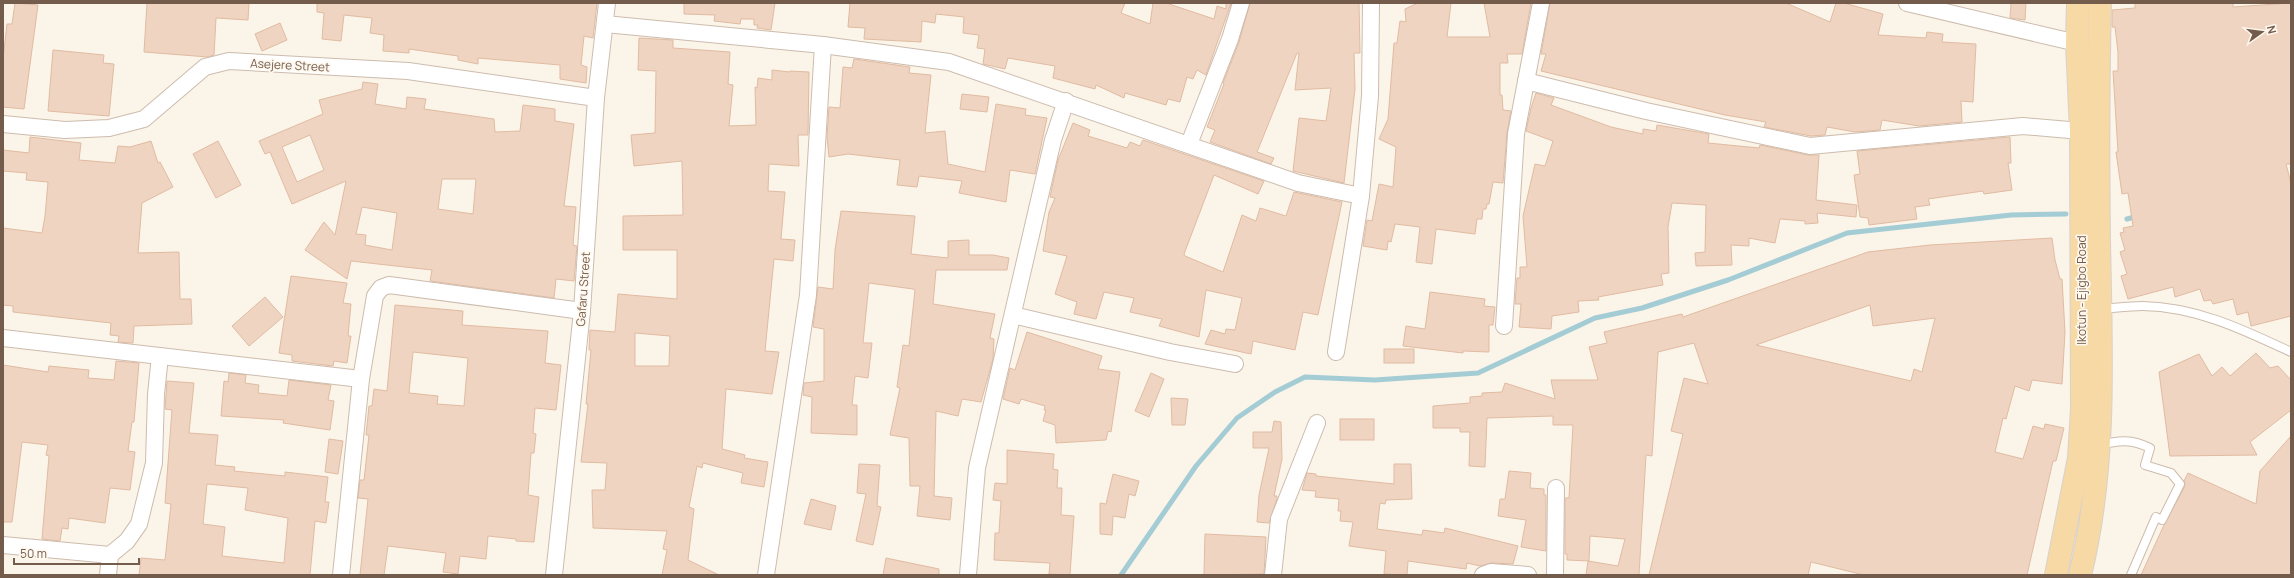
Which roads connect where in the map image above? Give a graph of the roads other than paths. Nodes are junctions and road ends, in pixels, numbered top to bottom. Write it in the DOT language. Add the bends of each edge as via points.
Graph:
graph roads {
  1 [pos="607,3"];
  2 [pos="1241,3"];
  3 [pos="1371,3"];
  4 [pos="1542,3"];
  5 [pos="1907,3"];
  6 [pos="2078,3"];
  7 [pos="2100,3"];
  8 [pos="605,24"];
  9 [pos="2077,43"];
  10 [pos="823,44"];
  11 [pos="1526,81"];
  12 [pos="596,98"];
  13 [pos="1066,101"];
  14 [pos="3,124"];
  15 [pos="2081,131"];
  16 [pos="1188,144"];
  17 [pos="1361,196"];
  18 [pos="2100,309"];
  19 [pos="582,311"];
  20 [pos="1013,315"];
  21 [pos="1504,326"];
  22 [pos="3,338"];
  23 [pos="1336,352"];
  24 [pos="2291,352"];
  25 [pos="160,356"];
  26 [pos="1235,364"];
  27 [pos="361,379"];
  28 [pos="1317,423"];
  29 [pos="2099,446"];
  30 [pos="1556,488"];
  31 [pos="3,545"];
  32 [pos="110,555"];
  33 [pos="108,575"];
  34 [pos="340,575"];
  35 [pos="554,575"];
  36 [pos="766,575"];
  37 [pos="968,575"];
  38 [pos="1273,575"];
  39 [pos="1483,575"];
  40 [pos="1528,575"];
  41 [pos="1555,575"];
  42 [pos="2056,575"];
  43 [pos="2080,575"];
  44 [pos="2131,575"];
  1 -- 8 [label="street, Gafaru Street"];
  2 -- 16 [label="street" via="1230,39"];
  3 -- 17 [label="street" via="1370,96"];
  4 -- 11 [label="street"];
  5 -- 9 [label="street"];
  6 -- 9 [label="main road, Ikotun - Ejigbo Road"];
  7 -- 18 [label="main road, Ikotun - Ejigbo Road" via="2097,132"];
  8 -- 10 [label="street"];
  8 -- 12 [label="street, Gafaru Street"];
  9 -- 15 [label="main road, Ikotun - Ejigbo Road"];
  10 -- 13 [label="street" via="949,62"];
  10 -- 36 [label="street" via="808,295"];
  11 -- 15 [label="street" via="1646,111 1810,146 2023,126"];
  11 -- 21 [label="street" via="1516,134"];
  12 -- 14 [label="street, Asejere Street" via="408,71 229,61 205,67 144,119 109,128 65,130"];
  12 -- 19 [label="street, Gafaru Street"];
  13 -- 16 [label="street"];
  13 -- 20 [label="street" via="1053,140"];
  15 -- 42 [label="main road, Ikotun - Ejigbo Road" via="2080,444"];
  16 -- 17 [label="street" via="1298,183"];
  17 -- 23 [label="street"];
  18 -- 24 [label="lane" via="2144,306 2198,313 2246,330"];
  18 -- 29 [label="main road, Ikotun - Ejigbo Road"];
  19 -- 27 [label="street" via="389,285 381,288 375,296"];
  19 -- 35 [label="street, Gafaru Street"];
  20 -- 26 [label="street" via="1170,352"];
  20 -- 37 [label="street" via="977,468"];
  22 -- 25 [label="street"];
  25 -- 27 [label="street"];
  25 -- 32 [label="street" via="154,463 139,524 127,541"];
  27 -- 34 [label="street"];
  28 -- 38 [label="street" via="1279,519"];
  29 -- 43 [label="main road, Ikotun - Ejigbo Road" via="2091,520"];
  29 -- 44 [label="lane" via="2119,440 2139,442 2150,448 2145,465 2171,473 2180,484 2162,520 2156,517"];
  30 -- 41 [label="street"];
  31 -- 32 [label="street"];
  32 -- 33 [label="street"];
  39 -- 40 [label="street" via="1491,572"];
}
